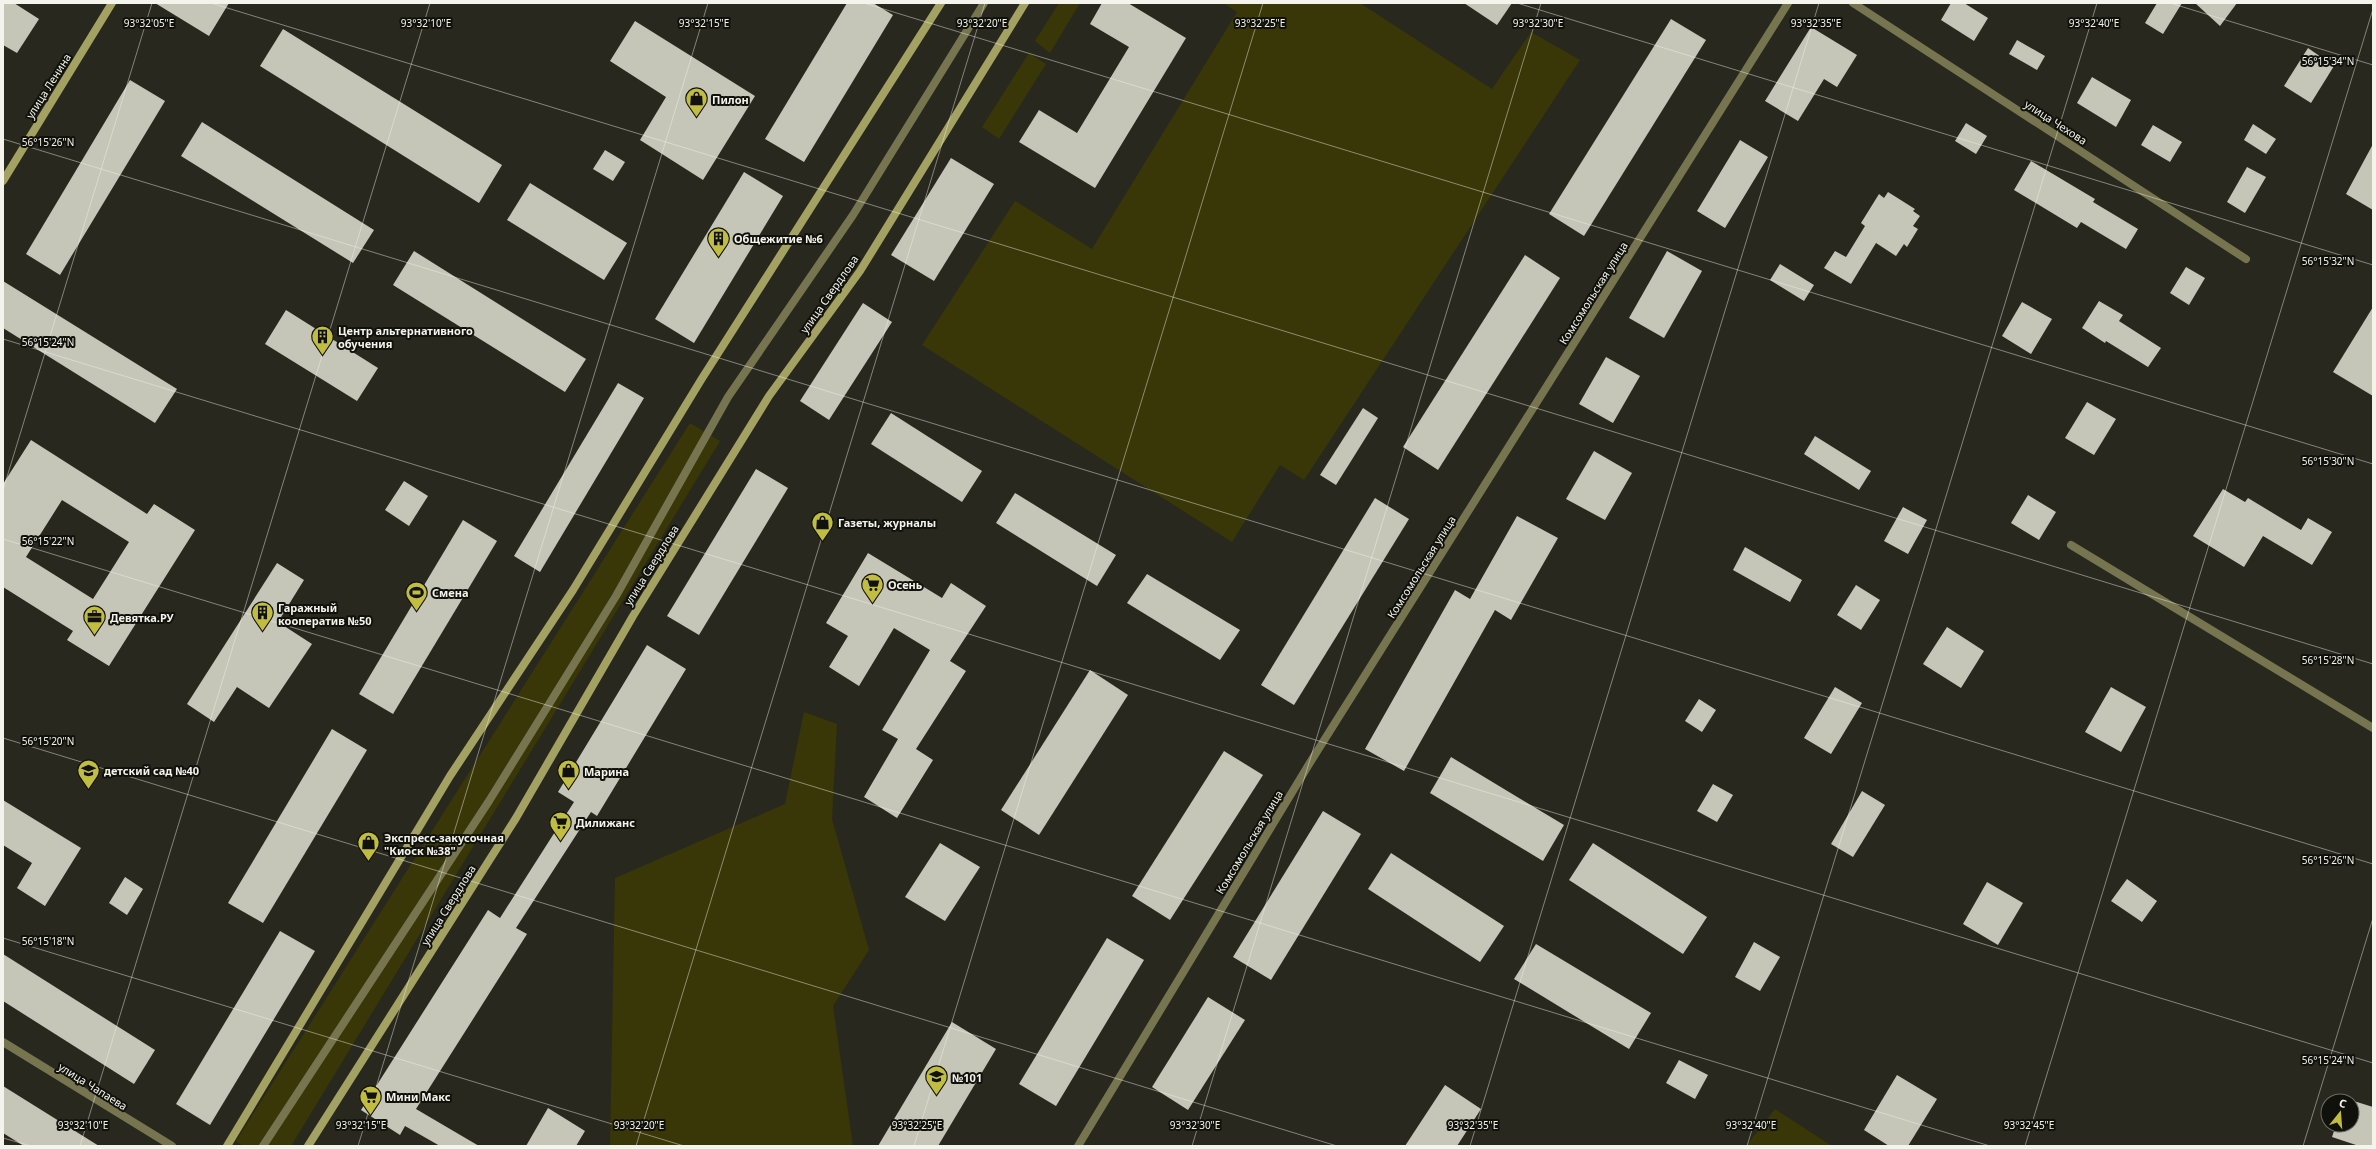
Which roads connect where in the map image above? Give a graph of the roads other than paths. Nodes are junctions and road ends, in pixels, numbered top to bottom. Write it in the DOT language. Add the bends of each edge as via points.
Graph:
graph roads {
  1 [pos="112,3"];
  2 [pos="941,3"];
  3 [pos="984,3"];
  4 [pos="1025,3"];
  5 [pos="1788,3"];
  6 [pos="1853,3"];
  7 [pos="3,181"];
  8 [pos="2246,259"];
  9 [pos="2071,545"];
  10 [pos="2373,728"];
  11 [pos="3,1042"];
  12 [pos="172,1146"];
  13 [pos="227,1146"];
  14 [pos="263,1146"];
  15 [pos="308,1146"];
  16 [pos="1078,1146"];
  1 -- 7 [label="street, улица Ленина"];
  2 -- 13 [label="street" via="701,380 573,590 450,776"];
  3 -- 14 [label="street" via="853,215 732,390 616,596 489,801"];
  4 -- 15 [label="street, улица Свердлова" via="860,271 769,396 633,616 516,818"];
  5 -- 16 [label="street, Комсомольская улица" via="1311,761"];
  6 -- 8 [label="street, улица Чехова"];
  9 -- 10 [label="street"];
  11 -- 12 [label="street, улица Чапаева"];
}
